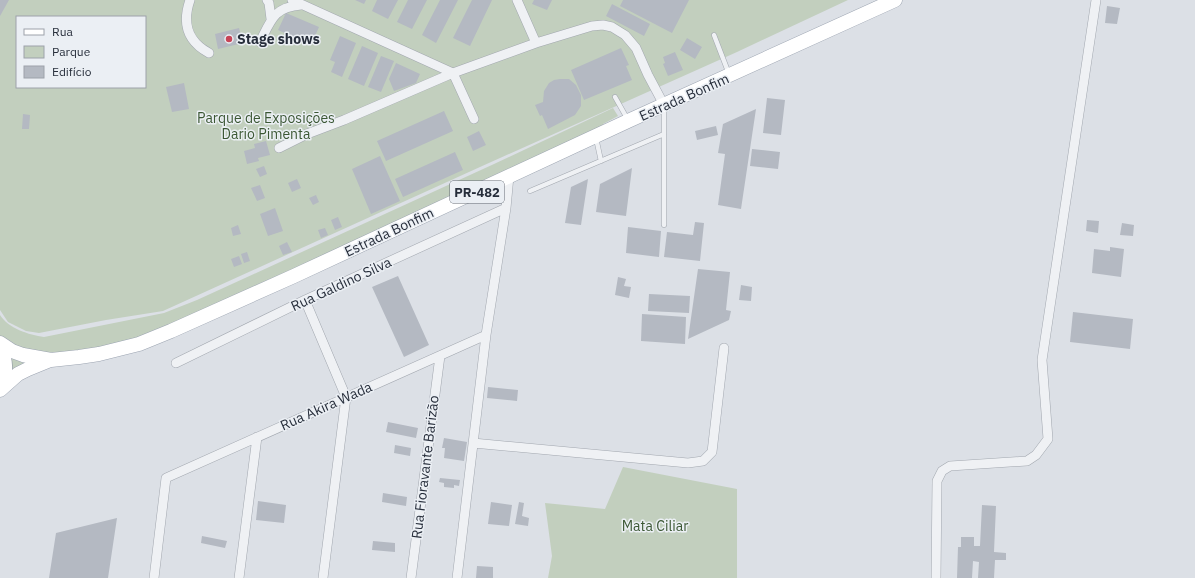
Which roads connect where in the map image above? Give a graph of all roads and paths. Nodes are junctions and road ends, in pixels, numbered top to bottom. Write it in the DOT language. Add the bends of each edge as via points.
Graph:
graph roads {
  1 [pos="190,0"];
  2 [pos="267,0"];
  3 [pos="292,0"];
  4 [pos="517,0"];
  5 [pos="1096,0"];
  6 [pos="881,3"];
  7 [pos="302,4"];
  8 [pos="272,19"];
  9 [pos="714,35"];
  10 [pos="260,42"];
  11 [pos="536,43"];
  12 [pos="208,53"];
  13 [pos="453,73"];
  14 [pos="730,76"];
  15 [pos="615,97"];
  16 [pos="664,105"];
  17 [pos="474,119"];
  18 [pos="628,122"];
  19 [pos="664,134"];
  20 [pos="596,136"];
  21 [pos="280,148"];
  22 [pos="601,161"];
  23 [pos="509,176"];
  24 [pos="530,191"];
  25 [pos="506,208"];
  26 [pos="664,225"];
  27 [pos="305,300"];
  28 [pos="486,335"];
  29 [pos="0,343"];
  30 [pos="0,348"];
  31 [pos="724,348"];
  32 [pos="440,356"];
  33 [pos="51,360"];
  34 [pos="176,363"];
  35 [pos="0,385"];
  36 [pos="0,390"];
  37 [pos="346,397"];
  38 [pos="257,437"];
  39 [pos="473,443"];
  40 [pos="154,578"];
  41 [pos="238,578"];
  42 [pos="323,578"];
  43 [pos="411,578"];
  44 [pos="457,578"];
  45 [pos="936,578"];
  1 -- 12 [label="street" via="187,8 187,30 199,48"];
  2 -- 8 [label="street"];
  3 -- 7 [label="street"];
  4 -- 11 [label="street"];
  5 -- 45 [label="street" via="1042,360 1048,439 1036,455 1027,461 950,466 942,471 937,481"];
  6 -- 14 [label="main road, Estrada Bonfim / PR-482"];
  7 -- 8 [label="street" via="281,9"];
  7 -- 13 [label="street"];
  8 -- 10 [label="street"];
  9 -- 14 [label="lane"];
  11 -- 13 [label="street"];
  11 -- 16 [label="street" via="592,26 612,27 625,35 636,48"];
  13 -- 17 [label="street"];
  13 -- 21 [label="street" via="307,134"];
  14 -- 16 [label="main road, Estrada Bonfim / PR-482"];
  15 -- 18 [label="lane"];
  16 -- 18 [label="main road, Estrada Bonfim / PR-482"];
  16 -- 19 [label="lane"];
  18 -- 20 [label="main road, Estrada Bonfim / PR-482"];
  19 -- 22 [label="lane"];
  19 -- 26 [label="lane"];
  20 -- 22 [label="lane"];
  20 -- 23 [label="main road, Estrada Bonfim / PR-482"];
  22 -- 24 [label="lane"];
  23 -- 25 [label="street"];
  23 -- 33 [label="main road, Estrada Bonfim / PR-482" via="294,276 139,344 79,358"];
  25 -- 27 [label="street, Rua Galdino Silva"];
  25 -- 28 [label="street"];
  27 -- 34 [label="street, Rua Galdino Silva"];
  27 -- 37 [label="street"];
  28 -- 32 [label="street, Rua Akira Wada"];
  28 -- 39 [label="street"];
  29 -- 33 [label="main road, Estrada Bonfim / PR-482" via="23,355"];
  30 -- 35 [label="highway" via="4,360 4,373"];
  31 -- 39 [label="street" via="712,452 704,460 688,463"];
  32 -- 37 [label="street, Rua Akira Wada"];
  32 -- 43 [label="street, Rua Fioravante Barizão"];
  33 -- 36 [label="main road, Estrada Bonfim / PR-482" via="18,374"];
  37 -- 38 [label="street, Rua Akira Wada"];
  37 -- 42 [label="street"];
  38 -- 40 [label="street, Rua Akira Wada" via="166,478"];
  38 -- 41 [label="street"];
  39 -- 44 [label="street"];
}
